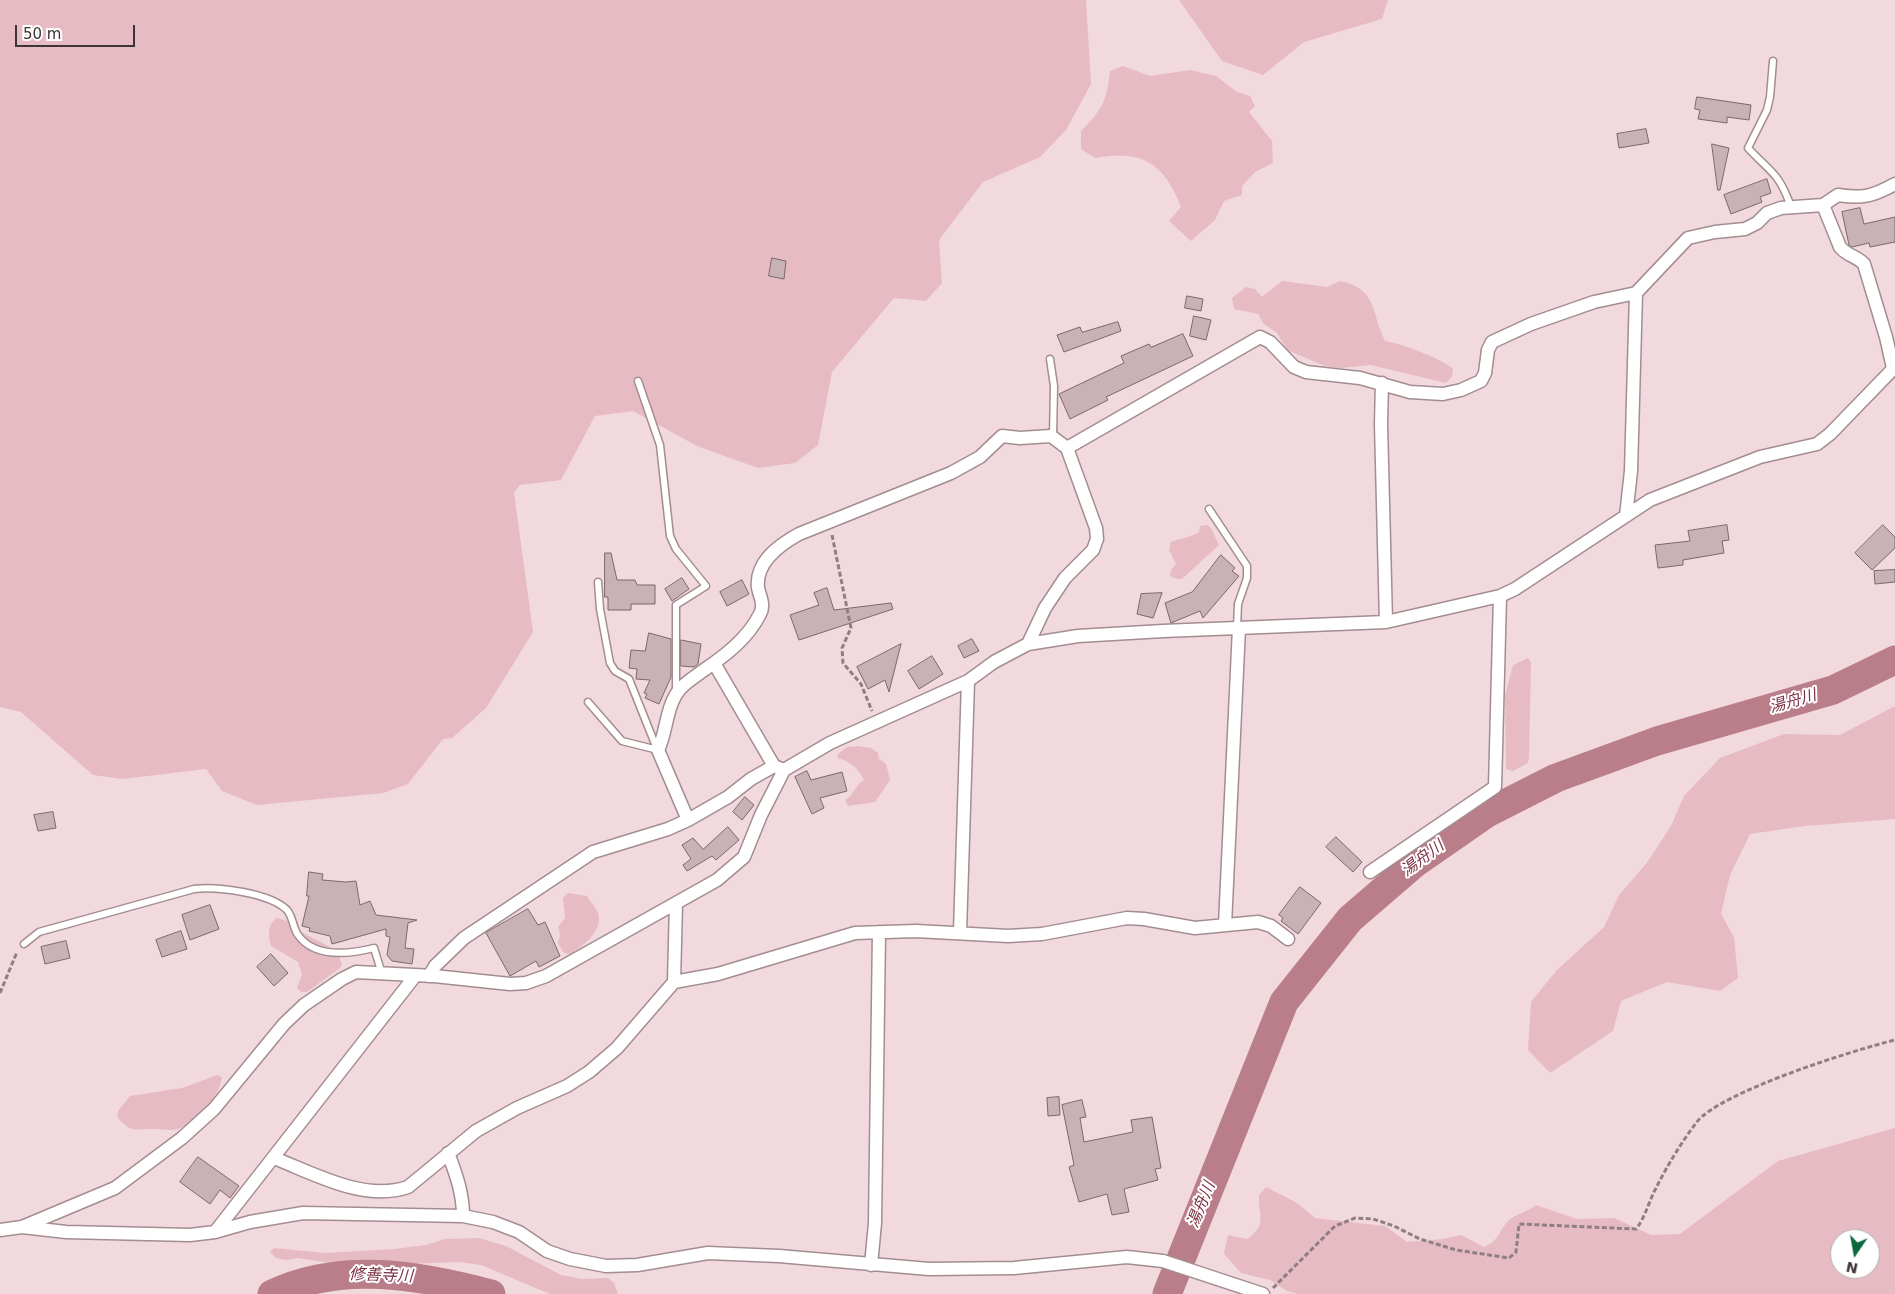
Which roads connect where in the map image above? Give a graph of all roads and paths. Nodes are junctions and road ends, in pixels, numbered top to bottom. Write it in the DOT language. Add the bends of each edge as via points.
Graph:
graph roads {
  1 [pos="1773,61"];
  2 [pos="1895,184"];
  3 [pos="1823,205"];
  4 [pos="1791,207"];
  5 [pos="1636,293"];
  6 [pos="1050,359"];
  7 [pos="1894,368"];
  8 [pos="638,381"];
  9 [pos="1382,383"];
  10 [pos="1054,432"];
  11 [pos="1067,448"];
  12 [pos="1210,509"];
  13 [pos="1626,516"];
  14 [pos="829,523"];
  15 [pos="598,582"];
  16 [pos="1500,596"];
  17 [pos="1386,622"];
  18 [pos="1238,628"];
  19 [pos="1028,644"];
  20 [pos="714,663"];
  21 [pos="968,681"];
  22 [pos="676,695"];
  23 [pos="588,702"];
  24 [pos="878,723"];
  25 [pos="658,750"];
  26 [pos="779,768"];
  27 [pos="688,820"];
  28 [pos="1370,872"];
  29 [pos="676,903"];
  30 [pos="1225,925"];
  31 [pos="879,932"];
  32 [pos="960,932"];
  33 [pos="1288,939"];
  34 [pos="24,944"];
  35 [pos="382,974"];
  36 [pos="415,976"];
  37 [pos="429,976"];
  38 [pos="674,982"];
  39 [pos="0,993"];
  40 [pos="1895,1040"];
  41 [pos="448,1153"];
  42 [pos="274,1158"];
  43 [pos="463,1216"];
  44 [pos="22,1227"];
  45 [pos="0,1230"];
  46 [pos="215,1232"];
  47 [pos="871,1265"];
  48 [pos="1263,1294"];
  49 [pos="1267,1294"];
  1 -- 4 [label="lane" via="1767,110 1748,148 1774,172"];
  2 -- 3 [label="street" via="1858,198 1838,195"];
  3 -- 4 [label="street"];
  3 -- 7 [label="street" via="1844,253 1864,264"];
  4 -- 5 [label="street" via="1767,213 1745,229 1688,238"];
  5 -- 9 [label="street" via="1594,302 1531,324 1492,342 1485,373 1481,381 1472,386 1443,394 1410,392"];
  5 -- 13 [label="street" via="1631,471"];
  6 -- 10 [label="lane" via="1054,386"];
  7 -- 13 [label="street" via="1830,434 1816,444 1760,457 1650,500"];
  8 -- 22 [label="lane" via="660,444 670,536 676,549 706,586 676,605"];
  9 -- 11 [label="street" via="1306,372 1294,367 1260,336"];
  9 -- 17 [label="street"];
  10 -- 11 [label="street"];
  10 -- 14 [label="street" via="1002,436 980,458 951,474"];
  11 -- 19 [label="street" via="1097,539 1093,550 1065,578 1045,608"];
  12 -- 18 [label="lane" via="1247,566 1247,578 1238,604"];
  13 -- 16 [label="street"];
  14 -- 20 [label="street" via="785,542 761,566 757,579 761,612 748,634"];
  14 -- 24 [label="path" via="851,628 842,648 843,662 861,684"];
  15 -- 25 [label="lane" via="610,663 612,668 629,679"];
  16 -- 17 [label="street"];
  16 -- 28 [label="street" via="1495,787"];
  17 -- 18 [label="street"];
  18 -- 19 [label="street" via="1078,636"];
  18 -- 30 [label="street"];
  19 -- 21 [label="street" via="994,662"];
  20 -- 22 [label="street" via="680,688"];
  20 -- 26 [label="street"];
  21 -- 24 [label="street"];
  21 -- 32 [label="street"];
  22 -- 25 [label="street"];
  23 -- 25 [label="lane" via="622,741"];
  24 -- 26 [label="street"];
  25 -- 27 [label="street"];
  26 -- 27 [label="street" via="751,779 728,797"];
  26 -- 29 [label="street" via="744,857 717,880"];
  27 -- 37 [label="street" via="592,852 464,938"];
  29 -- 37 [label="street" via="546,976 526,983"];
  29 -- 38 [label="street"];
  30 -- 32 [label="street" via="1195,928 1127,918 1042,934 1008,936"];
  30 -- 33 [label="street" via="1258,922 1271,926"];
  31 -- 32 [label="street"];
  31 -- 38 [label="street" via="854,933 718,974"];
  31 -- 47 [label="street" via="875,1223"];
  34 -- 35 [label="lane" via="39,932 208,887 273,901 288,912 303,940 317,948 340,953 374,948"];
  34 -- 39 [label="path"];
  35 -- 36 [label="street"];
  35 -- 44 [label="street" via="356,972 304,1005 284,1024 214,1109 182,1138 115,1188"];
  36 -- 37 [label="street"];
  36 -- 42 [label="street"];
  38 -- 41 [label="street" via="617,1048 589,1072 567,1086 498,1117"];
  40 -- 49 [label="path" via="1827,1060 1749,1090 1697,1121 1664,1172 1636,1229 1519,1224 1516,1252 1508,1258 1456,1250 1373,1219 1355,1218 1334,1226"];
  41 -- 42 [label="street" via="408,1188 385,1192 362,1190"];
  41 -- 43 [label="street" via="464,1202"];
  42 -- 46 [label="street"];
  43 -- 46 [label="street" via="303,1213"];
  43 -- 47 [label="street" via="519,1232 547,1250 570,1259 606,1266 637,1265 708,1253"];
  44 -- 45 [label="street"];
  44 -- 46 [label="street" via="150,1235"];
  47 -- 48 [label="street" via="985,1269 1127,1257 1163,1261"];
}
